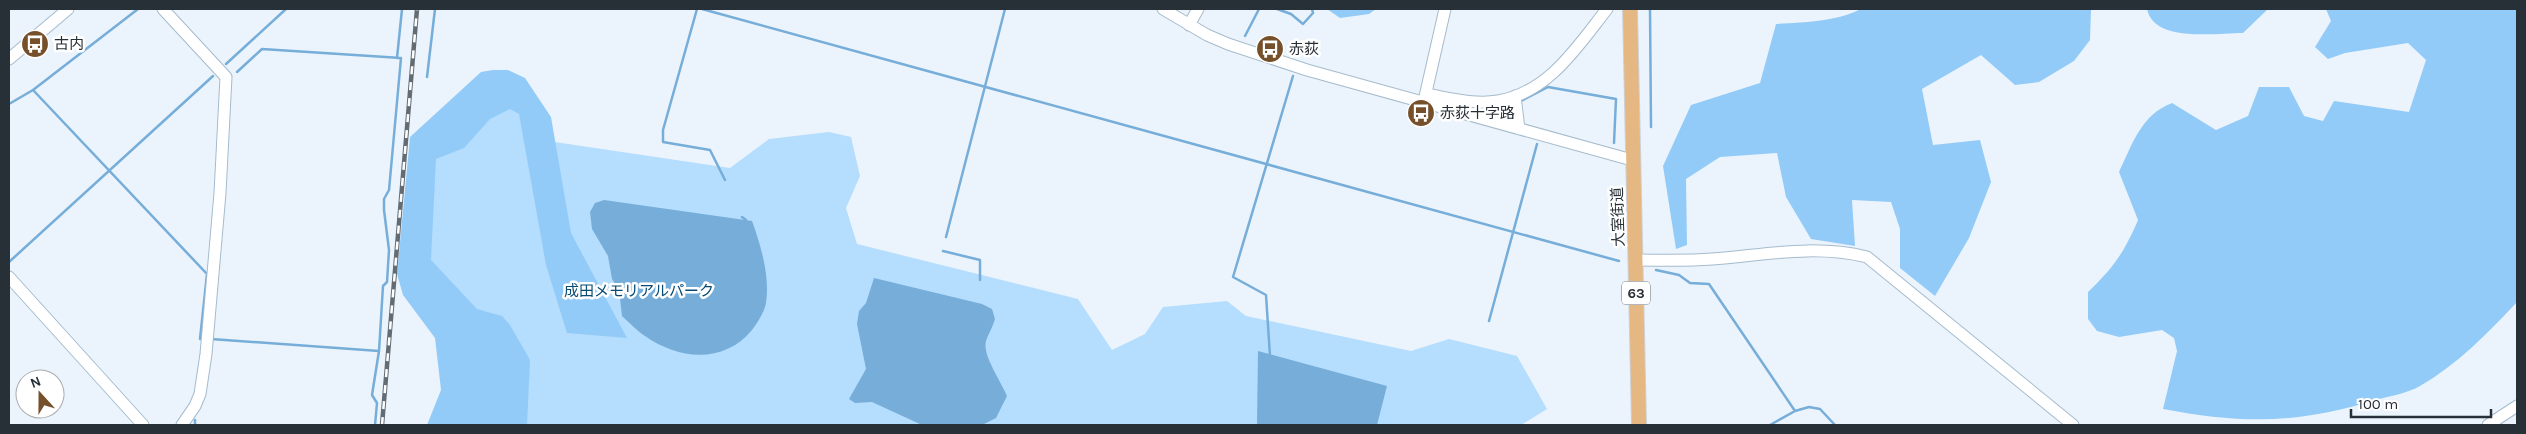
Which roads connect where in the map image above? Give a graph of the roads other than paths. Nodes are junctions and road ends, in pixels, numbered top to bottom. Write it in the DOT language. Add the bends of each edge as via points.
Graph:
graph roads {
  1 [pos="68,9"];
  2 [pos="163,9"];
  3 [pos="1164,9"];
  4 [pos="1198,9"];
  5 [pos="1445,9"];
  6 [pos="1607,9"];
  7 [pos="1630,9"];
  8 [pos="1189,24"];
  9 [pos="9,59"];
  10 [pos="1515,96"];
  11 [pos="1425,98"];
  12 [pos="1519,129"];
  13 [pos="1632,160"];
  14 [pos="1635,260"];
  15 [pos="9,277"];
  16 [pos="2517,406"];
  17 [pos="142,425"];
  18 [pos="182,425"];
  19 [pos="1639,425"];
  20 [pos="2073,425"];
  21 [pos="2488,425"];
  1 -- 9 [label="street"];
  2 -- 18 [label="street" via="226,77 206,354 200,394"];
  3 -- 8 [label="street"];
  4 -- 8 [label="street"];
  5 -- 11 [label="street"];
  6 -- 10 [label="street" via="1558,70"];
  7 -- 13 [label="main road, 大室街道 / 63"];
  8 -- 11 [label="street" via="1228,44"];
  10 -- 11 [label="street" via="1480,102"];
  10 -- 12 [label="street"];
  11 -- 12 [label="street"];
  12 -- 13 [label="street"];
  13 -- 14 [label="main road, 大室街道 / 63"];
  14 -- 19 [label="main road, 大室街道 / 63"];
  14 -- 20 [label="street" via="1711,260 1811,249 1867,256"];
  15 -- 17 [label="street"];
  16 -- 21 [label="street"];
}
